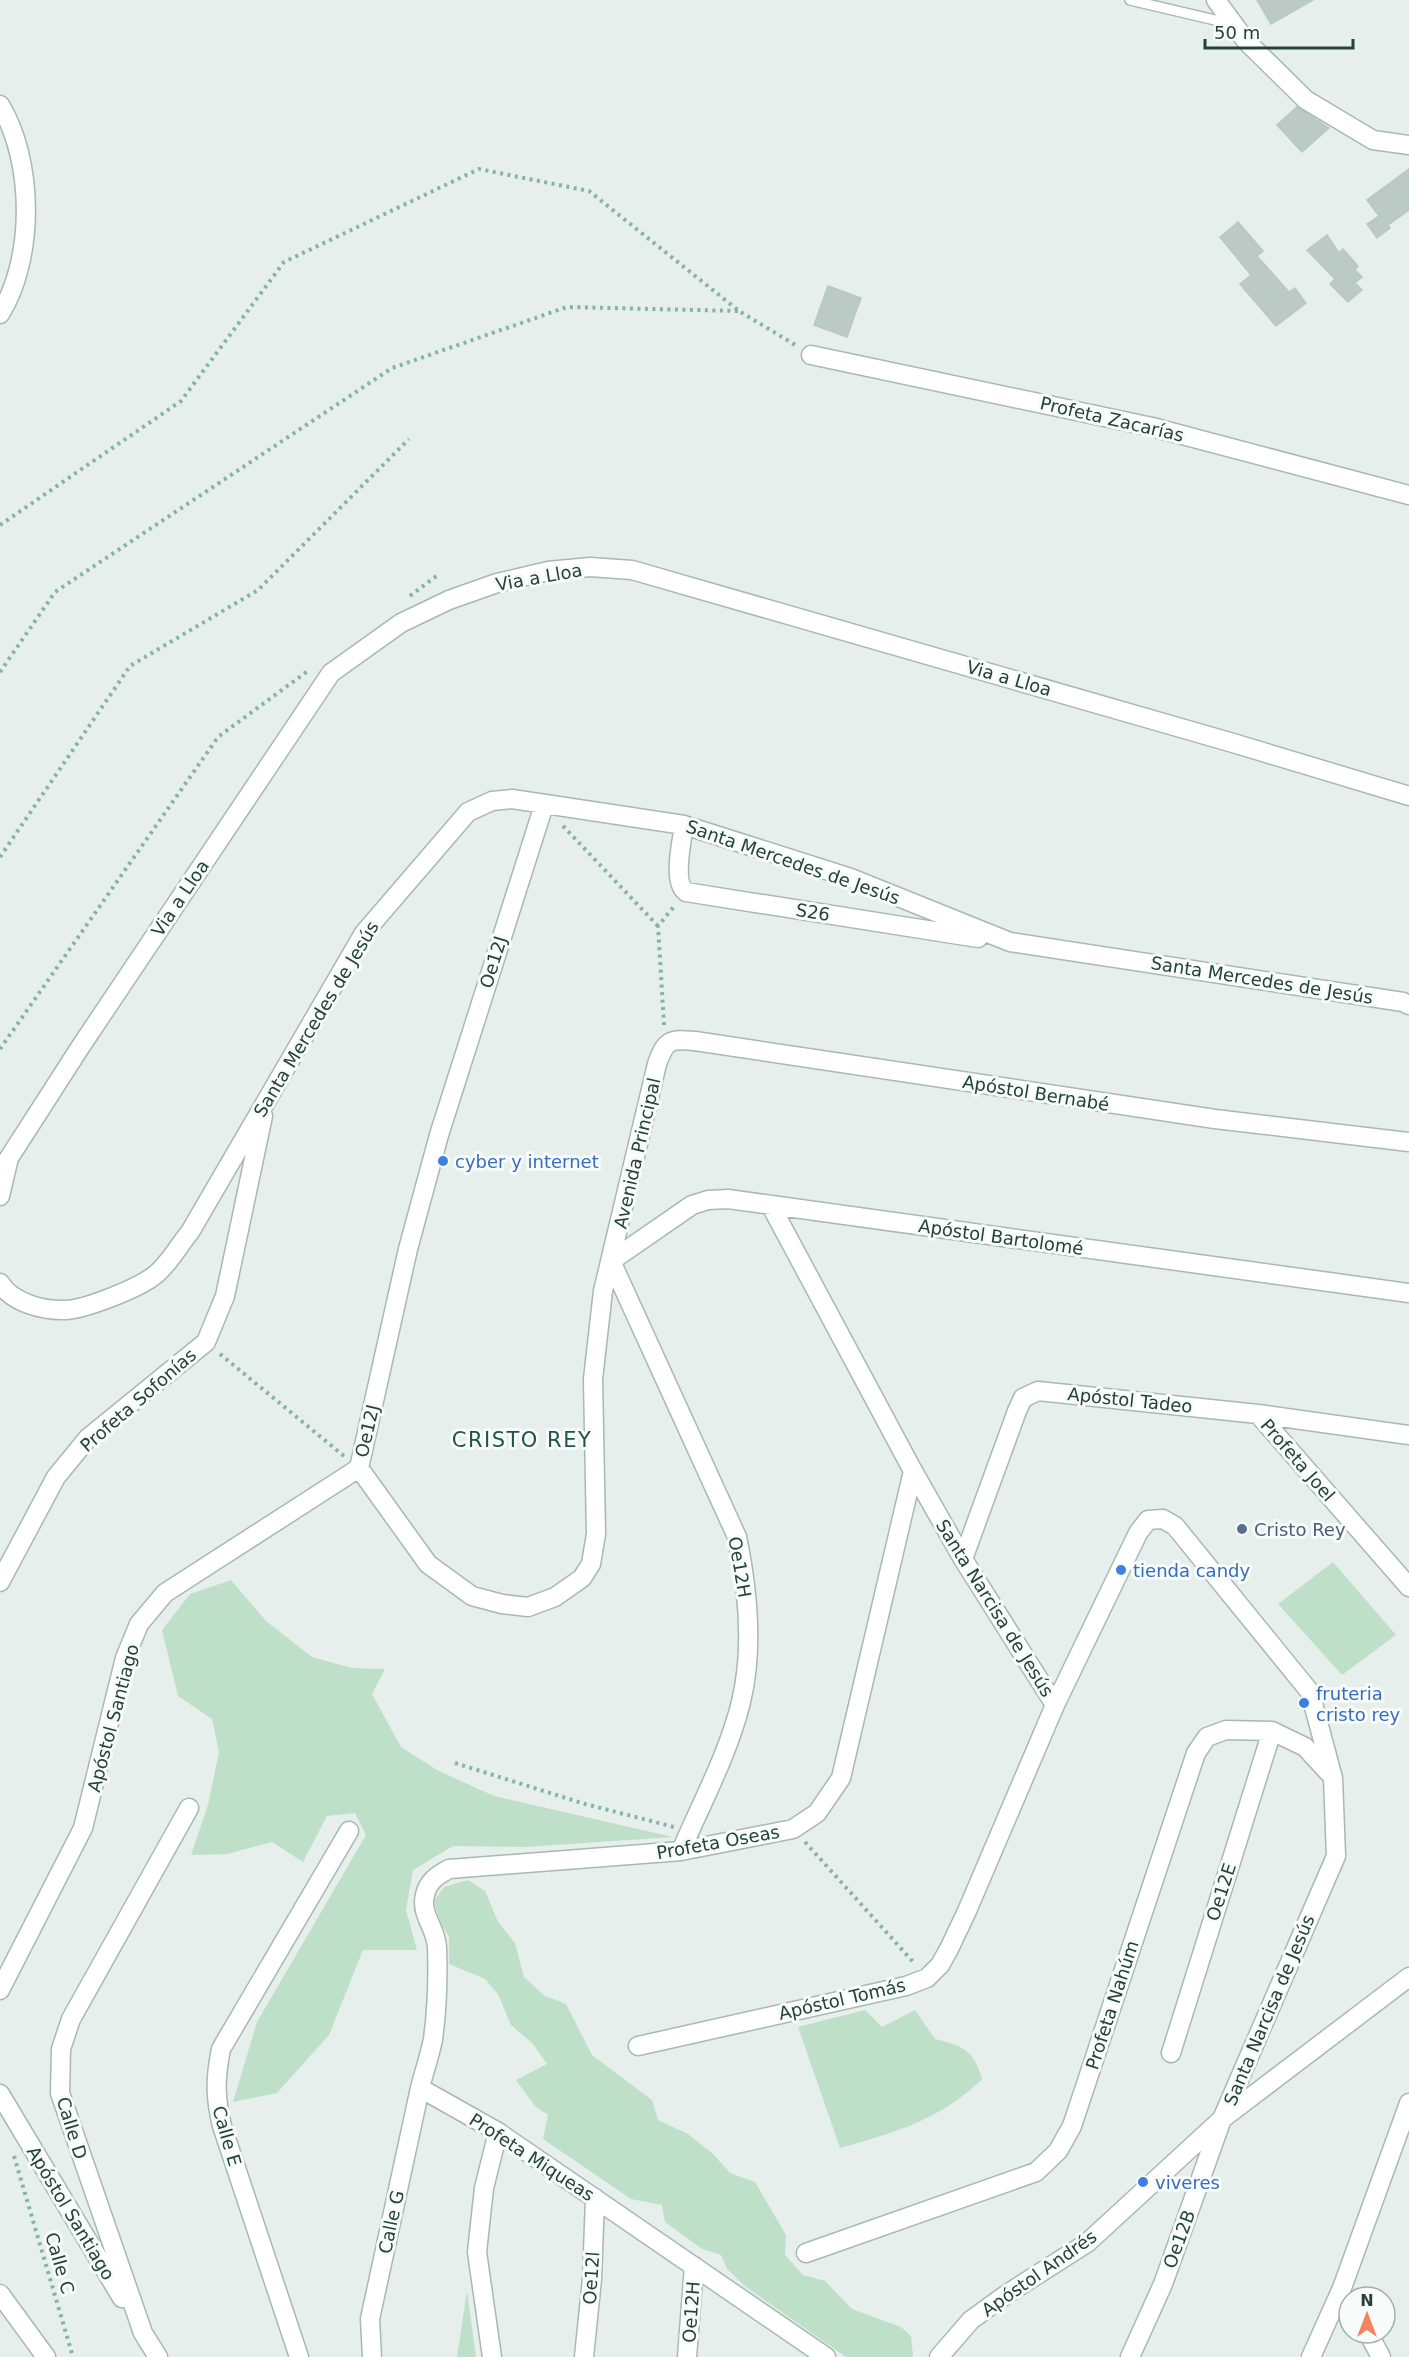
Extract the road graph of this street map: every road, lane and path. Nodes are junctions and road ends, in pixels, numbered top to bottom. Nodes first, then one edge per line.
1 (1130, 0) edge
2 (1216, 0) edge
3 (1234, 24) junction
4 (0, 105) edge
5 (1409, 145) edge
6 (740, 311) junction
7 (0, 314) edge
8 (811, 355) joint
9 (410, 439) dead end
10 (1409, 495) edge
11 (0, 525) edge
12 (439, 574) dead end
13 (401, 603) dead end
14 (314, 666) dead end
15 (0, 672) edge
16 (1409, 796) edge
17 (544, 805) junction
18 (684, 825) junction
19 (0, 857) edge
20 (686, 892) junction
21 (658, 926) junction
22 (1010, 942) junction
23 (1409, 1005) edge
24 (665, 1045) junction
25 (0, 1050) edge
26 (267, 1100) junction
27 (1409, 1142) edge
28 (4, 1167) edge
29 (0, 1196) edge
30 (771, 1206) junction
31 (611, 1261) junction
32 (1, 1288) edge
33 (1409, 1293) edge
34 (206, 1342) junction
35 (1258, 1414) junction
36 (1409, 1435) edge
37 (359, 1468) junction
38 (913, 1471) junction
39 (963, 1559) junction
40 (0, 1582) edge
41 (1409, 1586) edge
42 (1055, 1705) junction
43 (1272, 1731) junction
44 (456, 1763) dead end
45 (1333, 1778) junction
46 (189, 1808) dead end
47 (793, 1828) junction
48 (349, 1832) dead end
49 (689, 1832) junction
50 (681, 1851) junction
51 (1409, 1977) edge
52 (927, 1978) junction
53 (0, 1990) edge
54 (638, 2046) dead end
55 (1171, 2053) dead end
56 (420, 2088) junction
57 (0, 2094) edge
58 (1409, 2103) edge
59 (1222, 2119) junction
60 (498, 2132) junction
61 (11, 2148) dead end
62 (595, 2198) junction
63 (806, 2253) dead end
64 (694, 2266) junction
65 (1349, 2285) edge
66 (0, 2294) edge
67 (1337, 2310) edge
68 (143, 2333) junction
69 (808, 2352) edge
70 (46, 2357) edge
71 (73, 2357) edge
72 (158, 2357) edge
73 (299, 2357) edge
74 (372, 2357) edge
75 (492, 2357) edge
76 (584, 2357) edge
77 (687, 2357) edge
78 (826, 2357) edge
79 (939, 2357) edge
80 (1130, 2357) edge
81 (1311, 2357) edge

1 - 3 lane
2 - 3 street
3 - 5 street
4 - 7 street
6 - 8 path
6 - 11 path
6 - 15 path
8 - 10 street, Profeta Zacarías
9 - 19 path
12 - 13 path
14 - 25 path
16 - 28 street, Via a Lloa
17 - 18 street, Santa Mercedes de Jesús
17 - 21 path
17 - 26 street, Santa Mercedes de Jesús
17 - 37 street, Oe12J
18 - 20 street
18 - 22 street, Santa Mercedes de Jesús
20 - 21 path
20 - 22 street, S26
21 - 24 path
22 - 23 street, Santa Mercedes de Jesús
24 - 27 street, Apóstol Bernabé
24 - 31 street, Avenida Principal
26 - 32 street, Santa Mercedes de Jesús
26 - 34 street, Profeta Sofonías
28 - 29 street
30 - 31 street, Apóstol Bartolomé
30 - 33 street, Apóstol Bartolomé
30 - 38 street, Santa Narcisa de Jesús
31 - 37 street, Oe12J
31 - 49 street, Oe12H
34 - 37 path
34 - 40 street, Profeta Sofonías
35 - 36 street, Apóstol Tadeo
35 - 39 street, Apóstol Tadeo
35 - 41 street, Profeta Joel
37 - 53 street, Apóstol Santiago
38 - 39 street, Santa Narcisa de Jesús
38 - 47 street, Profeta Oseas
39 - 42 street, Santa Narcisa de Jesús
42 - 45 street, Santa Narcisa de Jesús
42 - 52 street, Apóstol Tomás
43 - 45 street, Profeta Nahúm
43 - 55 street, Oe12E
43 - 63 street, Profeta Nahúm
44 - 49 path
45 - 59 street, Santa Narcisa de Jesús
46 - 68 street, Calle D
47 - 50 street, Profeta Oseas
47 - 52 path
48 - 73 street, Calle E
49 - 50 street, Oe12H
50 - 56 street, Profeta Oseas
51 - 59 street, Santa Narcisa de Jesús
52 - 54 street, Apóstol Tomás
56 - 60 street, Profeta Miqueas
56 - 74 street, Calle G
57 - 68 street, Apóstol Santiago
58 - 65 street
59 - 79 street, Apóstol Andrés
59 - 80 street, Oe12B
60 - 62 street, Profeta Miqueas
60 - 75 street
61 - 71 path, Calle C
62 - 64 street, Profeta Miqueas
62 - 76 street, Oe12l
64 - 69 street, Profeta Miqueas
64 - 77 street, Oe12H
66 - 70 street
67 - 81 street
68 - 72 street, Calle D
69 - 78 street, Profeta Miqueas

